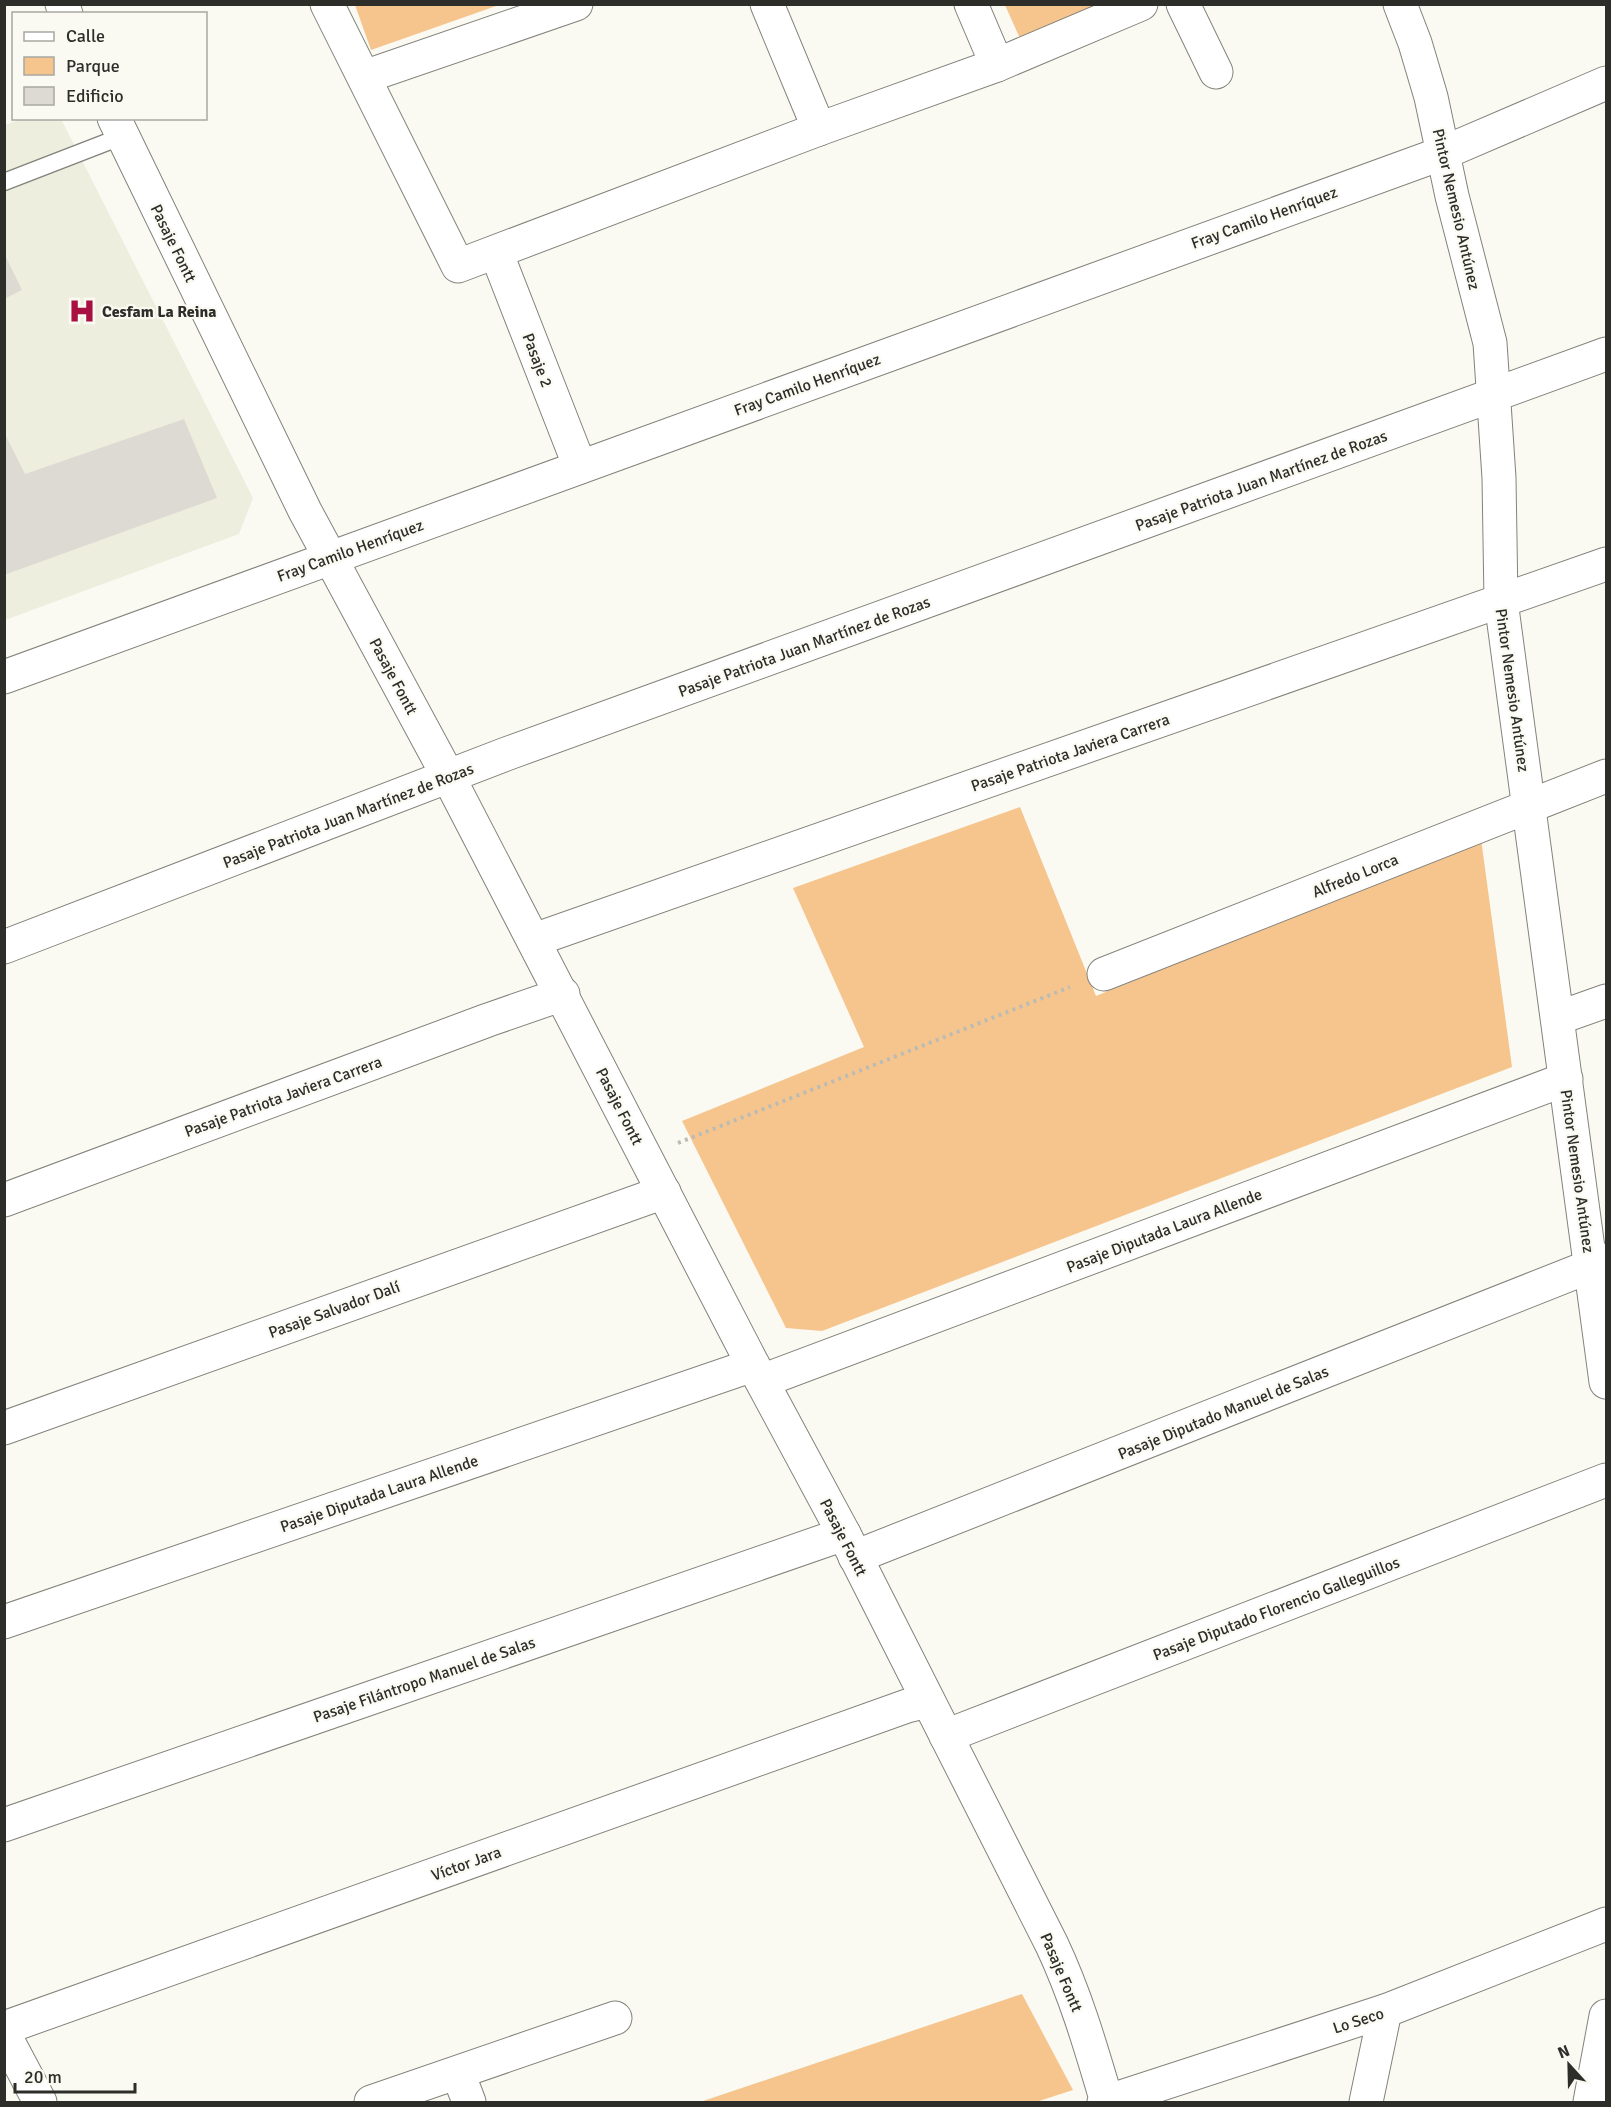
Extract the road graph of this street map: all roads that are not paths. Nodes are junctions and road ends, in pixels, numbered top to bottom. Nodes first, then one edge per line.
1 (327, 4) edge
2 (576, 4) edge
3 (766, 4) edge
4 (971, 4) edge
5 (1141, 4) edge
6 (1183, 4) edge
7 (1400, 4) edge
8 (998, 65) junction
9 (1216, 72) dead end
10 (364, 77) junction
11 (1606, 83) edge
12 (118, 127) edge
13 (819, 129) junction
14 (1443, 153) junction
15 (4, 182) edge
16 (496, 252) junction
17 (1606, 354) edge
18 (1493, 395) junction
19 (580, 466) junction
20 (329, 558) junction
21 (1606, 564) edge
22 (1501, 601) junction
23 (4, 677) edge
24 (448, 776) junction
25 (1606, 776) edge
26 (1528, 806) junction
27 (534, 940) junction
28 (4, 946) edge
29 (1104, 974) road end
30 (562, 994) junction
31 (1606, 1001) edge
32 (1558, 1018) junction
33 (1566, 1079) junction
34 (664, 1192) junction
35 (4, 1200) edge
36 (1599, 1263) edge
37 (757, 1373) junction
38 (1606, 1382) edge
39 (4, 1428) edge
40 (1606, 1480) edge
41 (849, 1545) junction
42 (4, 1622) edge
43 (928, 1701) junction
44 (946, 1736) junction
45 (4, 1825) edge
46 (1606, 1924) edge
47 (1385, 2011) junction
48 (1606, 2016) edge
49 (615, 2018) dead end
50 (4, 2028) edge
51 (4, 2034) edge
52 (464, 2088) edge
53 (1106, 2102) edge
54 (40, 2103) edge
55 (370, 2103) edge
56 (1366, 2103) edge
57 (1590, 2103) edge

1 - 10 street
2 - 10 street
3 - 13 street
4 - 8 street
5 - 8 street
6 - 9 street
7 - 14 street, Pintor Nemesio Antúnez
8 - 13 street
10 - 16 street
11 - 14 street, Fray Camilo Henríquez
12 - 15 lane
12 - 20 street, Pasaje Fontt
13 - 16 street
14 - 18 street, Pintor Nemesio Antúnez
14 - 19 street, Fray Camilo Henríquez
16 - 19 street, Pasaje 2
17 - 18 street, Pasaje Patriota Juan Martínez de Rozas
18 - 22 street, Pintor Nemesio Antúnez
18 - 24 street, Pasaje Patriota Juan Martínez de Rozas
19 - 20 street, Fray Camilo Henríquez
20 - 23 street, Fray Camilo Henríquez
20 - 24 street, Pasaje Fontt
21 - 22 street, Pasaje Patriota Javiera Carrera
22 - 26 street, Pintor Nemesio Antúnez
22 - 27 street, Pasaje Patriota Javiera Carrera
24 - 27 street, Pasaje Fontt
24 - 28 street, Pasaje Patriota Juan Martínez de Rozas
25 - 26 street, Alfredo Lorca
26 - 29 street, Alfredo Lorca
26 - 32 street, Pintor Nemesio Antúnez
27 - 30 street, Pasaje Fontt
30 - 34 street, Pasaje Fontt
30 - 35 street, Pasaje Patriota Javiera Carrera
31 - 32 street
32 - 33 street, Pintor Nemesio Antúnez
33 - 36 street, Pintor Nemesio Antúnez
33 - 37 street, Pasaje Diputada Laura Allende
34 - 37 street, Pasaje Fontt
34 - 39 street, Pasaje Salvador Dalí
36 - 38 street, Pintor Nemesio Antúnez
36 - 41 street, Pasaje Diputado Manuel de Salas
37 - 41 street, Pasaje Fontt
37 - 42 street, Pasaje Diputada Laura Allende
40 - 44 street, Pasaje Diputado Florencio Galleguillos
41 - 43 street, Pasaje Fontt
41 - 45 street, Pasaje Filántropo Manuel de Salas
43 - 44 street, Pasaje Fontt
43 - 50 street, Víctor Jara
44 - 53 street, Pasaje Fontt
46 - 47 street, Lo Seco
47 - 53 street, Lo Seco
47 - 56 street
48 - 57 street
49 - 52 street
51 - 54 street
52 - 55 street

